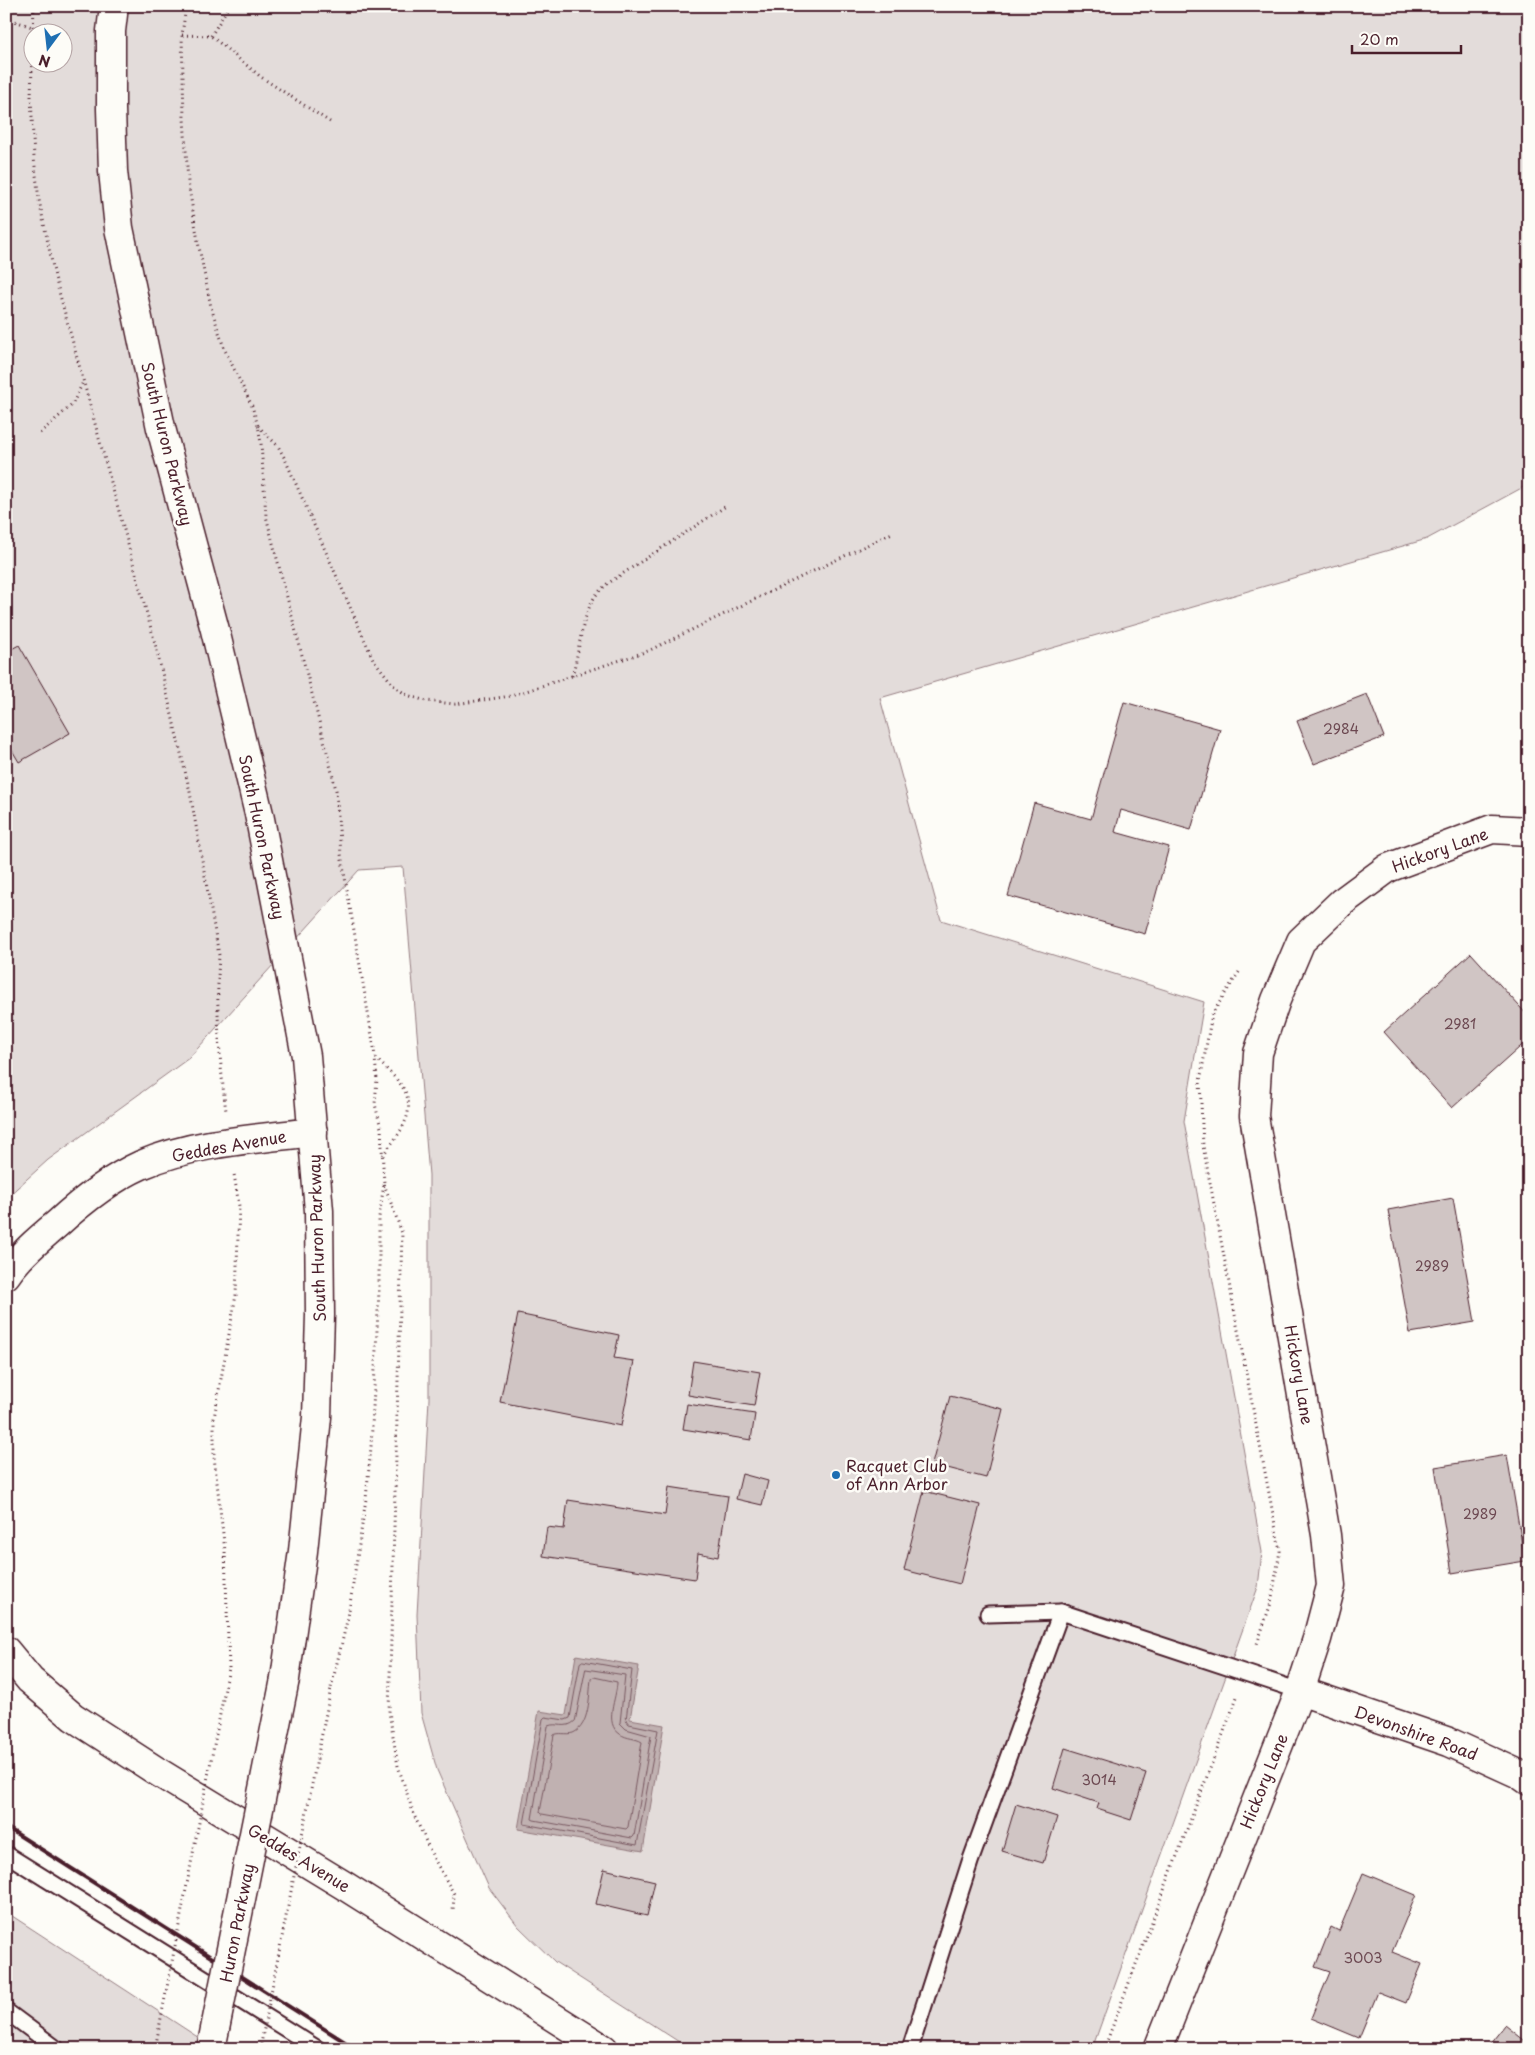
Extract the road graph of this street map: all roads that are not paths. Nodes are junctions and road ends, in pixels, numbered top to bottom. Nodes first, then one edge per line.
1 (114, 6) edge
2 (1529, 831) edge
3 (313, 1132) junction
4 (6, 1275) edge
5 (1061, 1612) junction
6 (988, 1614) dead end
7 (6, 1652) edge
8 (285, 1679) joint
9 (1300, 1691) junction
10 (1529, 1781) edge
11 (6, 1854) edge
12 (6, 2011) edge
13 (57, 2049) edge
14 (212, 2049) edge
15 (318, 2049) edge
16 (604, 2049) edge
17 (910, 2049) edge
18 (1158, 2049) edge

1 - 3 main road, South Huron Parkway
2 - 9 main road, Hickory Lane
3 - 4 main road, Geddes Avenue
3 - 8 main road, South Huron Parkway
5 - 6 lane
5 - 9 lane
5 - 17 lane
7 - 16 main road, Geddes Avenue
8 - 14 main road, Huron Parkway, bridge
9 - 10 main road, Devonshire Road
9 - 18 main road, Hickory Lane
11 - 15 lane
12 - 13 lane

